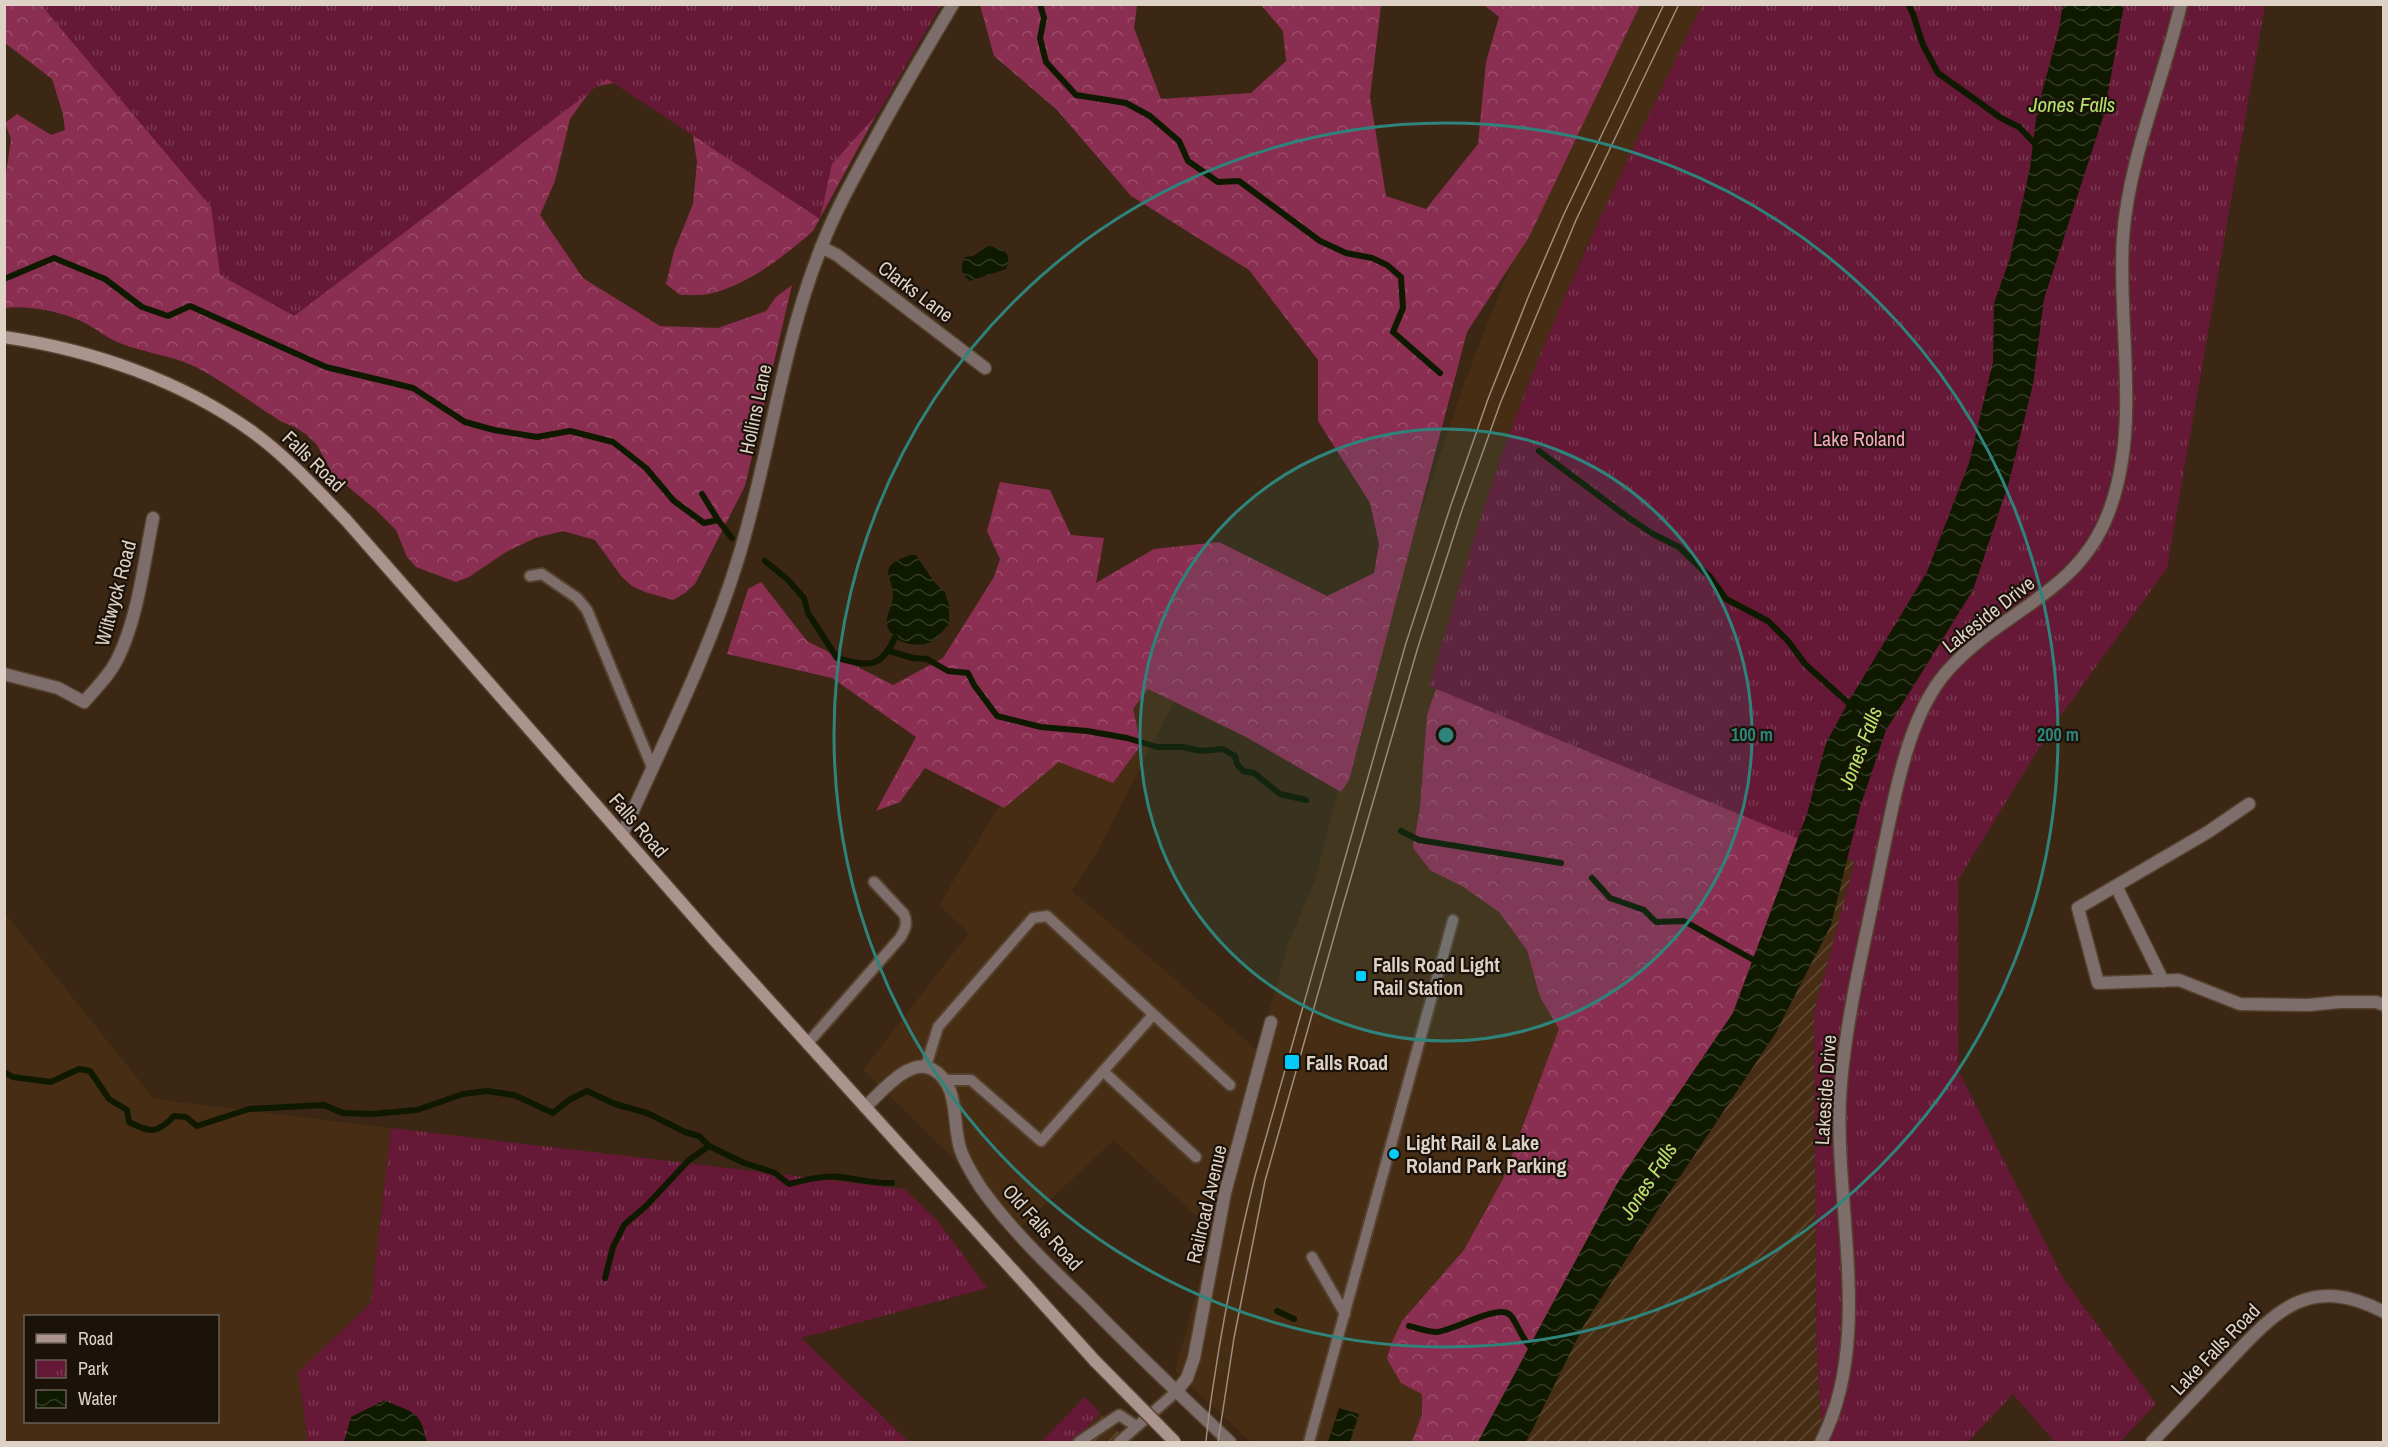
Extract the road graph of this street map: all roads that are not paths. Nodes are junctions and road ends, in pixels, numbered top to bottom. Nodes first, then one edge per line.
1 (953, 4) edge
2 (2181, 4) edge
3 (821, 247) junction
4 (4, 337) edge
5 (985, 368) dead end
6 (153, 518) dead end
7 (530, 576) dead end
8 (4, 674) edge
9 (652, 767) junction
10 (2249, 804) dead end
11 (622, 835) junction
12 (874, 882) dead end
13 (2116, 886) junction
14 (1453, 920) dead end
15 (2163, 981) junction
16 (2384, 1005) edge
17 (1154, 1015) junction
18 (1271, 1022) dead end
19 (808, 1043) junction
20 (926, 1066) junction
21 (1103, 1071) junction
22 (944, 1080) junction
23 (1230, 1085) dead end
24 (866, 1107) junction
25 (1196, 1157) dead end
26 (1312, 1257) dead end
27 (2384, 1312) edge
28 (1345, 1314) junction
29 (1176, 1392) junction
30 (1136, 1426) junction
31 (1079, 1443) edge
32 (1119, 1443) edge
33 (1176, 1443) edge
34 (1230, 1443) edge
35 (1310, 1443) edge
36 (1821, 1443) edge
37 (2152, 1443) edge

1 - 3 street, Hollins Lane
2 - 36 street, Lakeside Drive
3 - 5 street, Clarks Lane
3 - 9 street, Hollins Lane
4 - 11 main road, Falls Road
6 - 8 street, Wiltwyck Road
7 - 9 lane
9 - 11 street, Hollins Lane
10 - 13 street
11 - 19 main road, Falls Road
12 - 19 lane
13 - 15 street
13 - 15 street
14 - 28 lane
15 - 16 street
17 - 20 lane
17 - 21 lane
17 - 23 lane
18 - 29 street, Railroad Avenue
19 - 24 main road, Falls Road
20 - 22 street
20 - 24 street
21 - 22 lane
21 - 25 lane
22 - 29 street, Old Falls Road
24 - 33 main road, Falls Road, bridge
26 - 28 lane
27 - 37 street, Lake Falls Road
28 - 35 lane
29 - 30 lane
29 - 34 street, Old Falls Road
30 - 31 lane
30 - 32 lane

